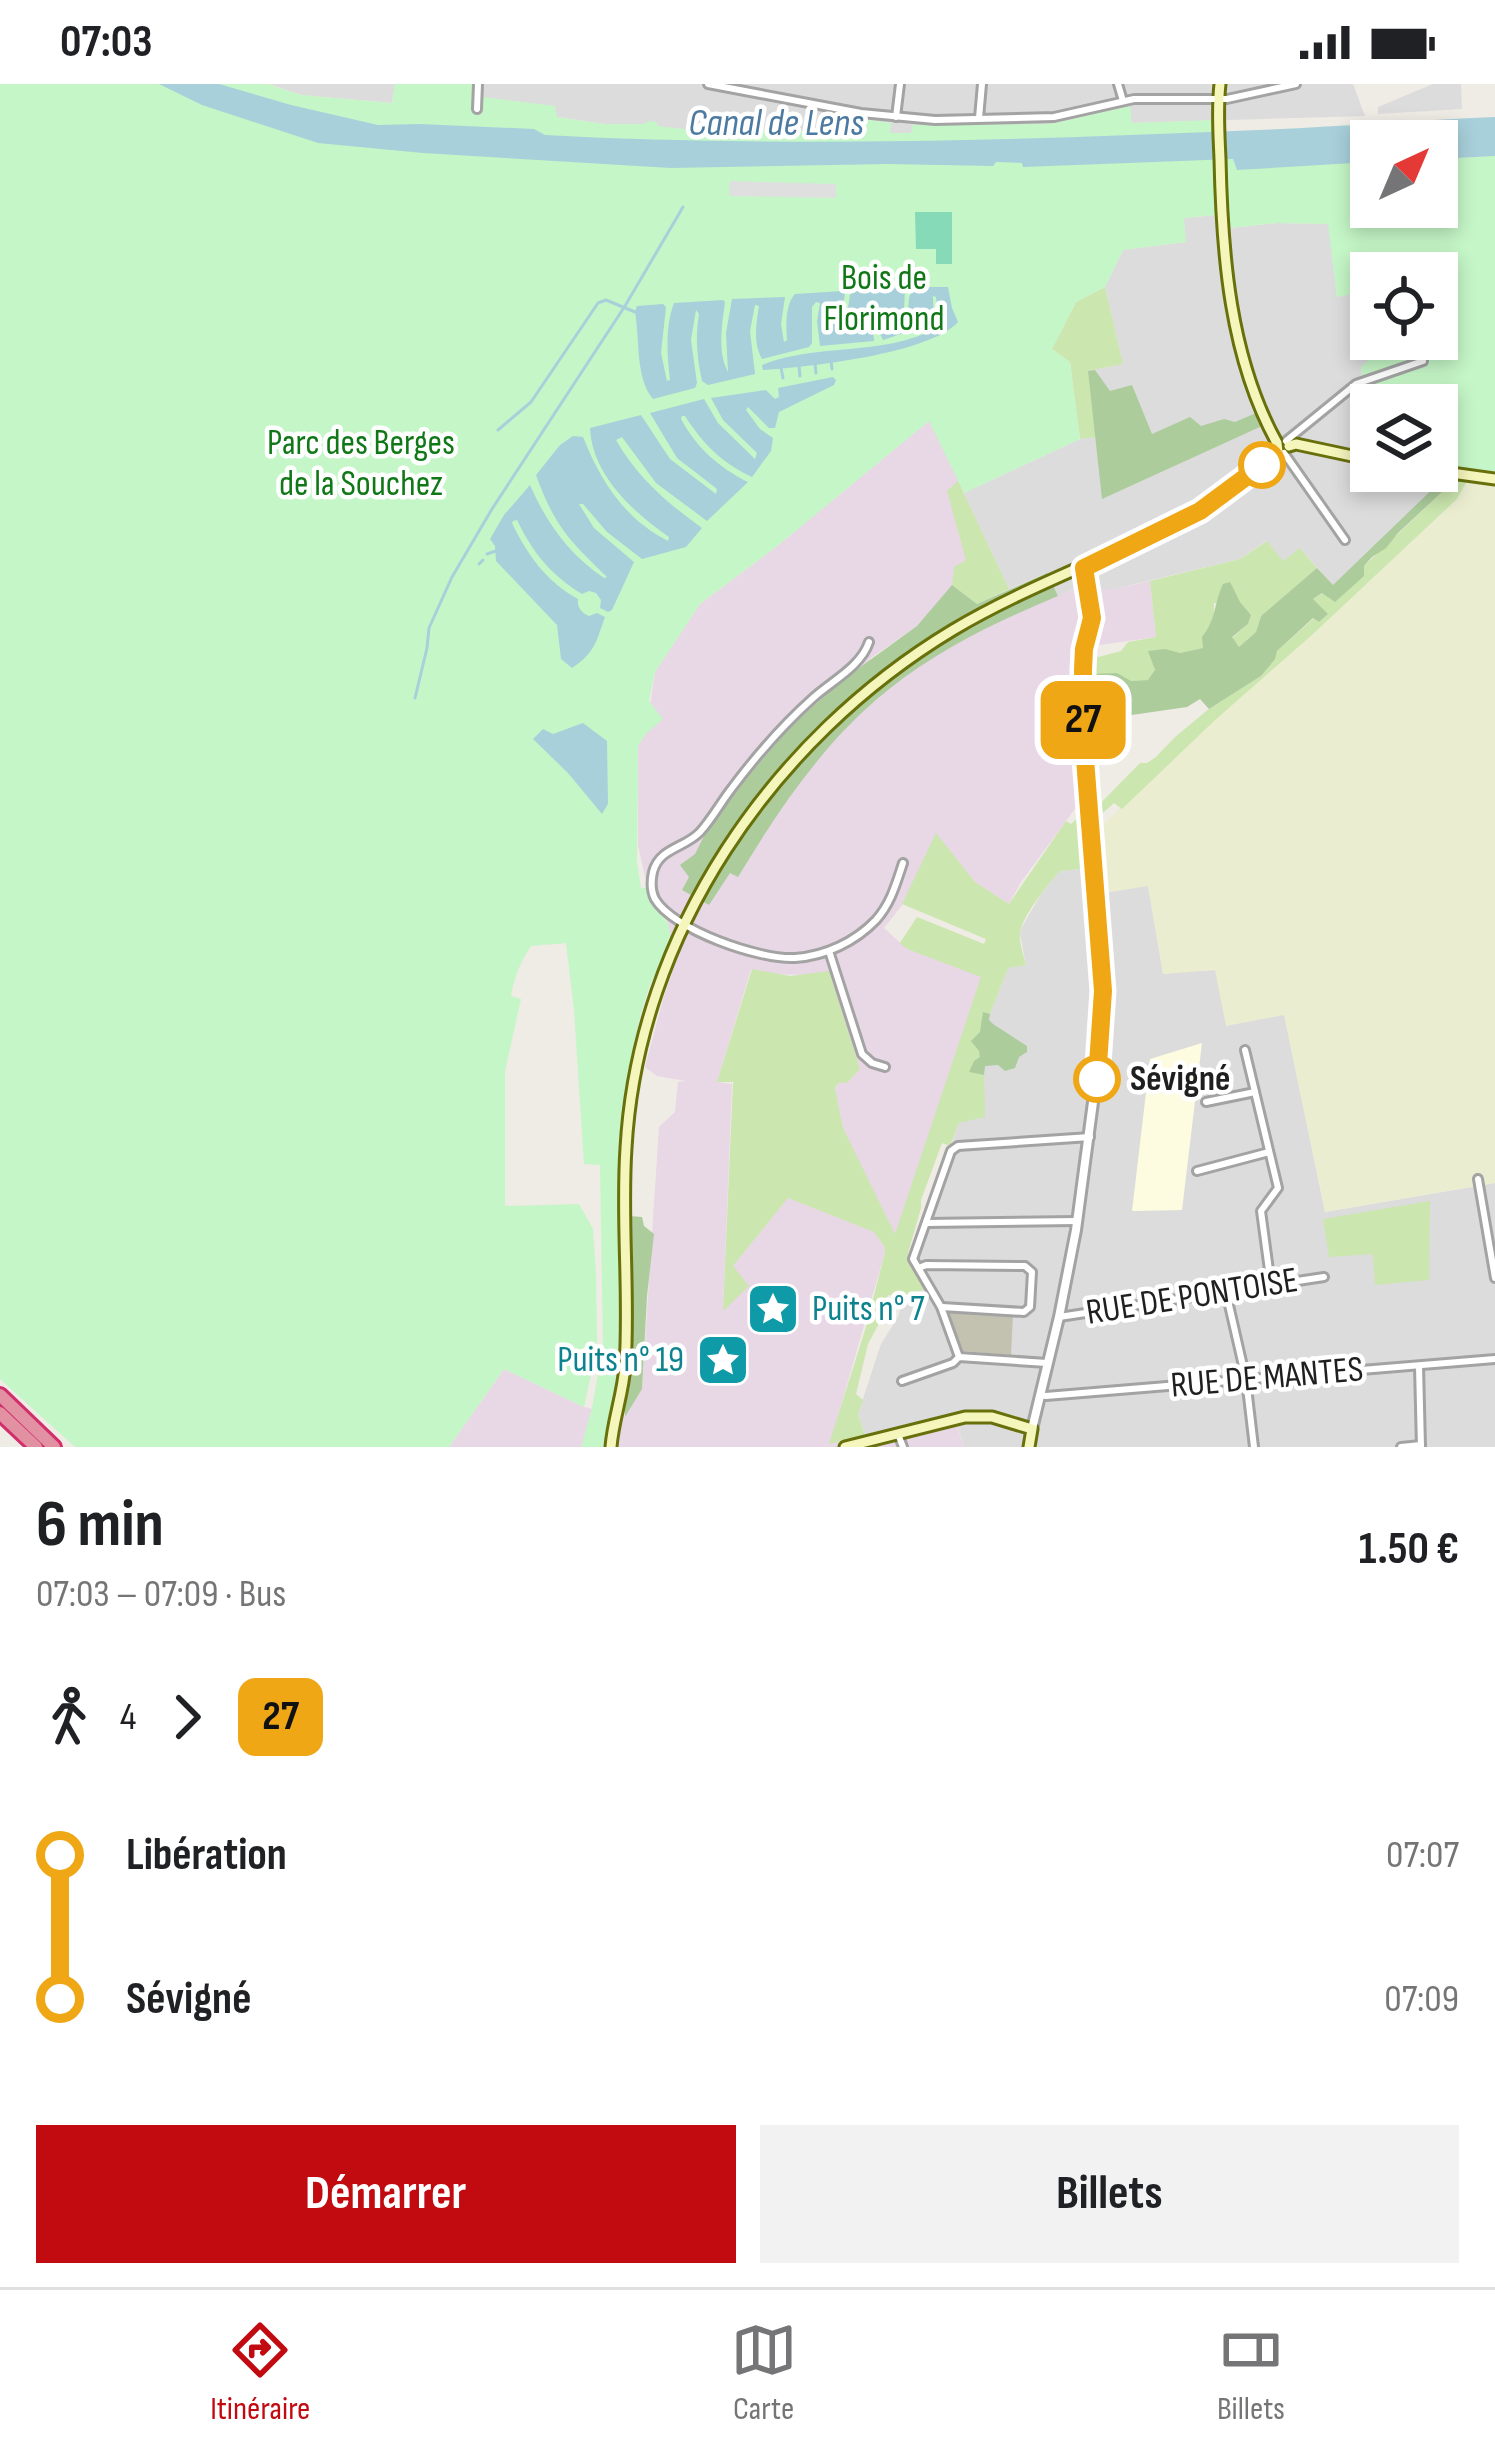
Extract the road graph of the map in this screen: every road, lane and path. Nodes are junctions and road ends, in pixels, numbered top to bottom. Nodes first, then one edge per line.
1 (478, 84) edge
2 (708, 84) edge
3 (900, 84) edge
4 (982, 84) edge
5 (1118, 84) edge
6 (1220, 84) edge
7 (1297, 84) edge
8 (1218, 99) junction
9 (1123, 101) junction
10 (477, 109) dead end
11 (896, 117) junction
12 (979, 118) junction
13 (1424, 361) dead end
14 (1283, 447) junction
15 (1350, 455) edge
16 (1458, 474) edge
17 (1495, 479) edge
18 (1345, 540) dead end
19 (1084, 568) junction
20 (869, 642) dead end
21 (903, 863) dead end
22 (686, 923) junction
23 (829, 951) junction
24 (1245, 1050) dead end
25 (885, 1067) dead end
26 (1255, 1091) junction
27 (1206, 1102) dead end
28 (1090, 1137) junction
29 (1269, 1152) junction
30 (1197, 1171) dead end
31 (1478, 1179) dead end
32 (1078, 1221) junction
33 (926, 1223) junction
34 (919, 1268) junction
35 (1324, 1277) dead end
36 (1495, 1278) edge
37 (1270, 1285) junction
38 (1226, 1292) junction
39 (941, 1307) junction
40 (1060, 1317) junction
41 (959, 1357) junction
42 (1495, 1359) edge
43 (1047, 1363) junction
44 (1419, 1366) junction
45 (1246, 1378) junction
46 (902, 1382) dead end
47 (1040, 1394) junction
48 (0, 1395) edge
49 (12, 1418) edge
50 (1031, 1429) junction
51 (898, 1434) junction
52 (610, 1443) edge
53 (1421, 1446) edge
54 (26, 1447) edge
55 (36, 1447) edge
56 (54, 1447) edge
57 (64, 1447) edge
58 (845, 1447) edge
59 (903, 1447) edge
60 (1029, 1447) edge
61 (1254, 1447) edge
62 (1401, 1447) edge

1 - 10 street
2 - 11 street
3 - 11 street
4 - 12 street
5 - 9 street
6 - 8 main road
7 - 8 street
8 - 9 street
8 - 14 main road
9 - 12 street
11 - 12 street
13 - 14 street
14 - 15 main road
14 - 18 street
14 - 19 main road
16 - 17 main road
19 - 22 main road
19 - 28 street
20 - 22 street
21 - 23 street
22 - 23 street
22 - 52 main road
23 - 25 street
24 - 26 street
26 - 27 street
26 - 29 street
28 - 32 street
28 - 33 street
29 - 30 street
29 - 37 street
31 - 36 street
32 - 33 street
32 - 40 street
33 - 34 street
34 - 39 street
34 - 39 street
35 - 37 street, RUE DE PONTOISE
37 - 38 street, RUE DE PONTOISE
38 - 40 street, RUE DE PONTOISE
38 - 45 street
39 - 41 street
40 - 43 street
41 - 43 street
41 - 46 street
42 - 44 street, RUE DE MANTES
43 - 47 street
44 - 45 street, RUE DE MANTES
44 - 53 street
45 - 47 street, RUE DE MANTES
45 - 61 street
47 - 50 street
48 - 49 highway
49 - 54 highway
49 - 55 highway
49 - 56 highway
49 - 57 highway
50 - 51 main road
50 - 60 main road
51 - 58 main road
51 - 59 street
53 - 62 street

